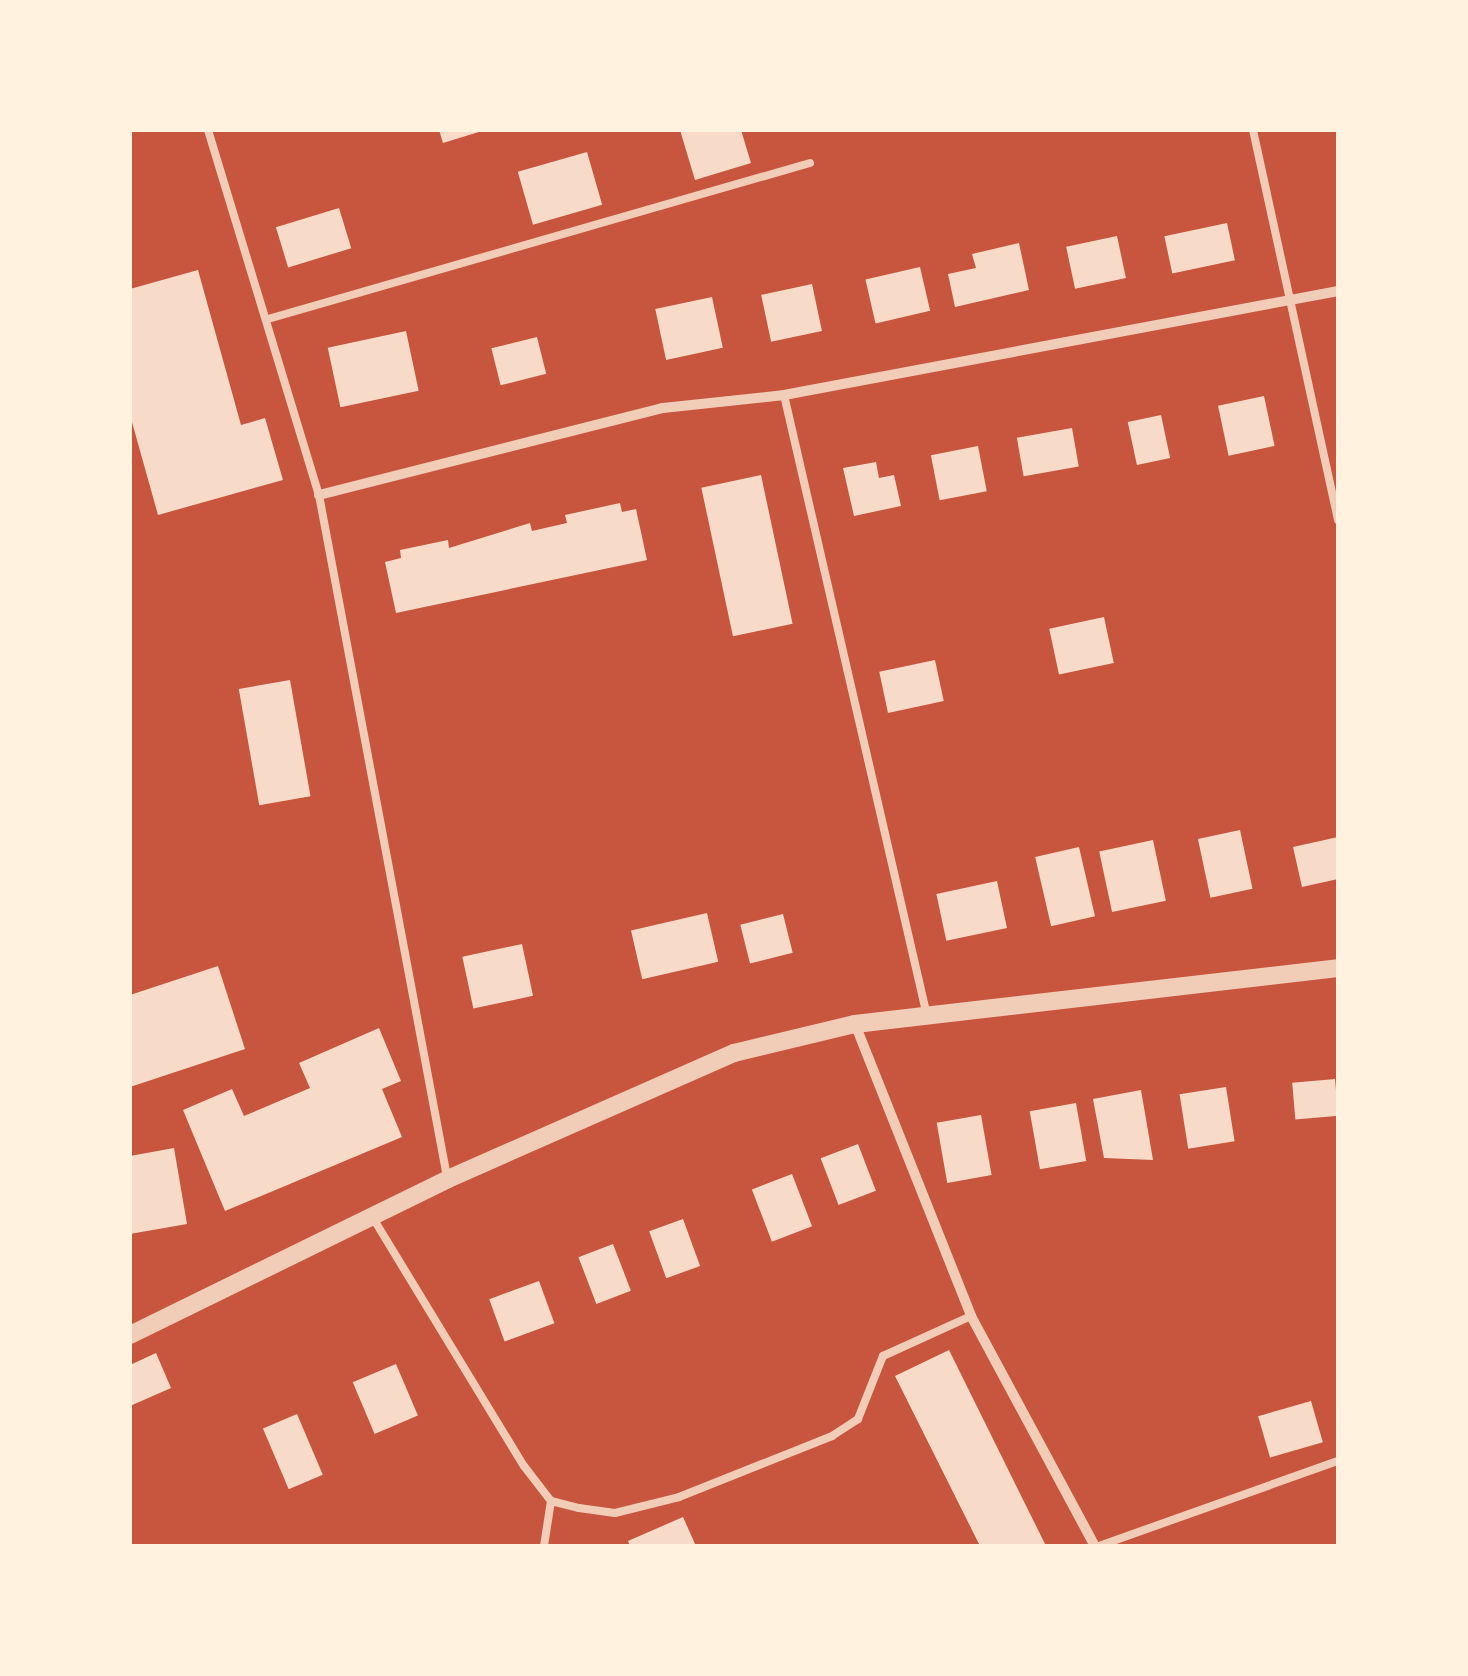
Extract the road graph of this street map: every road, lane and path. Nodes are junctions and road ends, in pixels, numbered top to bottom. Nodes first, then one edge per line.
1 (208, 130) edge
2 (1254, 130) edge
3 (810, 162) dead end
4 (1338, 291) edge
5 (1294, 298) junction
6 (268, 319) junction
7 (784, 395) junction
8 (319, 495) junction
9 (1338, 520) edge
10 (1338, 968) edge
11 (927, 1016) junction
12 (855, 1024) junction
13 (448, 1179) junction
14 (373, 1218) junction
15 (971, 1316) junction
16 (130, 1335) edge
17 (1338, 1460) edge
18 (552, 1501) junction
19 (544, 1546) edge
20 (1097, 1546) edge

1 - 6 lane
2 - 5 lane
3 - 6 lane
4 - 5 street
5 - 7 street
5 - 9 lane
6 - 8 lane
7 - 8 street
7 - 11 lane
8 - 13 lane
10 - 11 street
11 - 12 street
12 - 13 street
12 - 15 street
13 - 14 street
14 - 16 street
14 - 18 lane
15 - 18 lane
15 - 20 street
17 - 20 lane
18 - 19 lane

